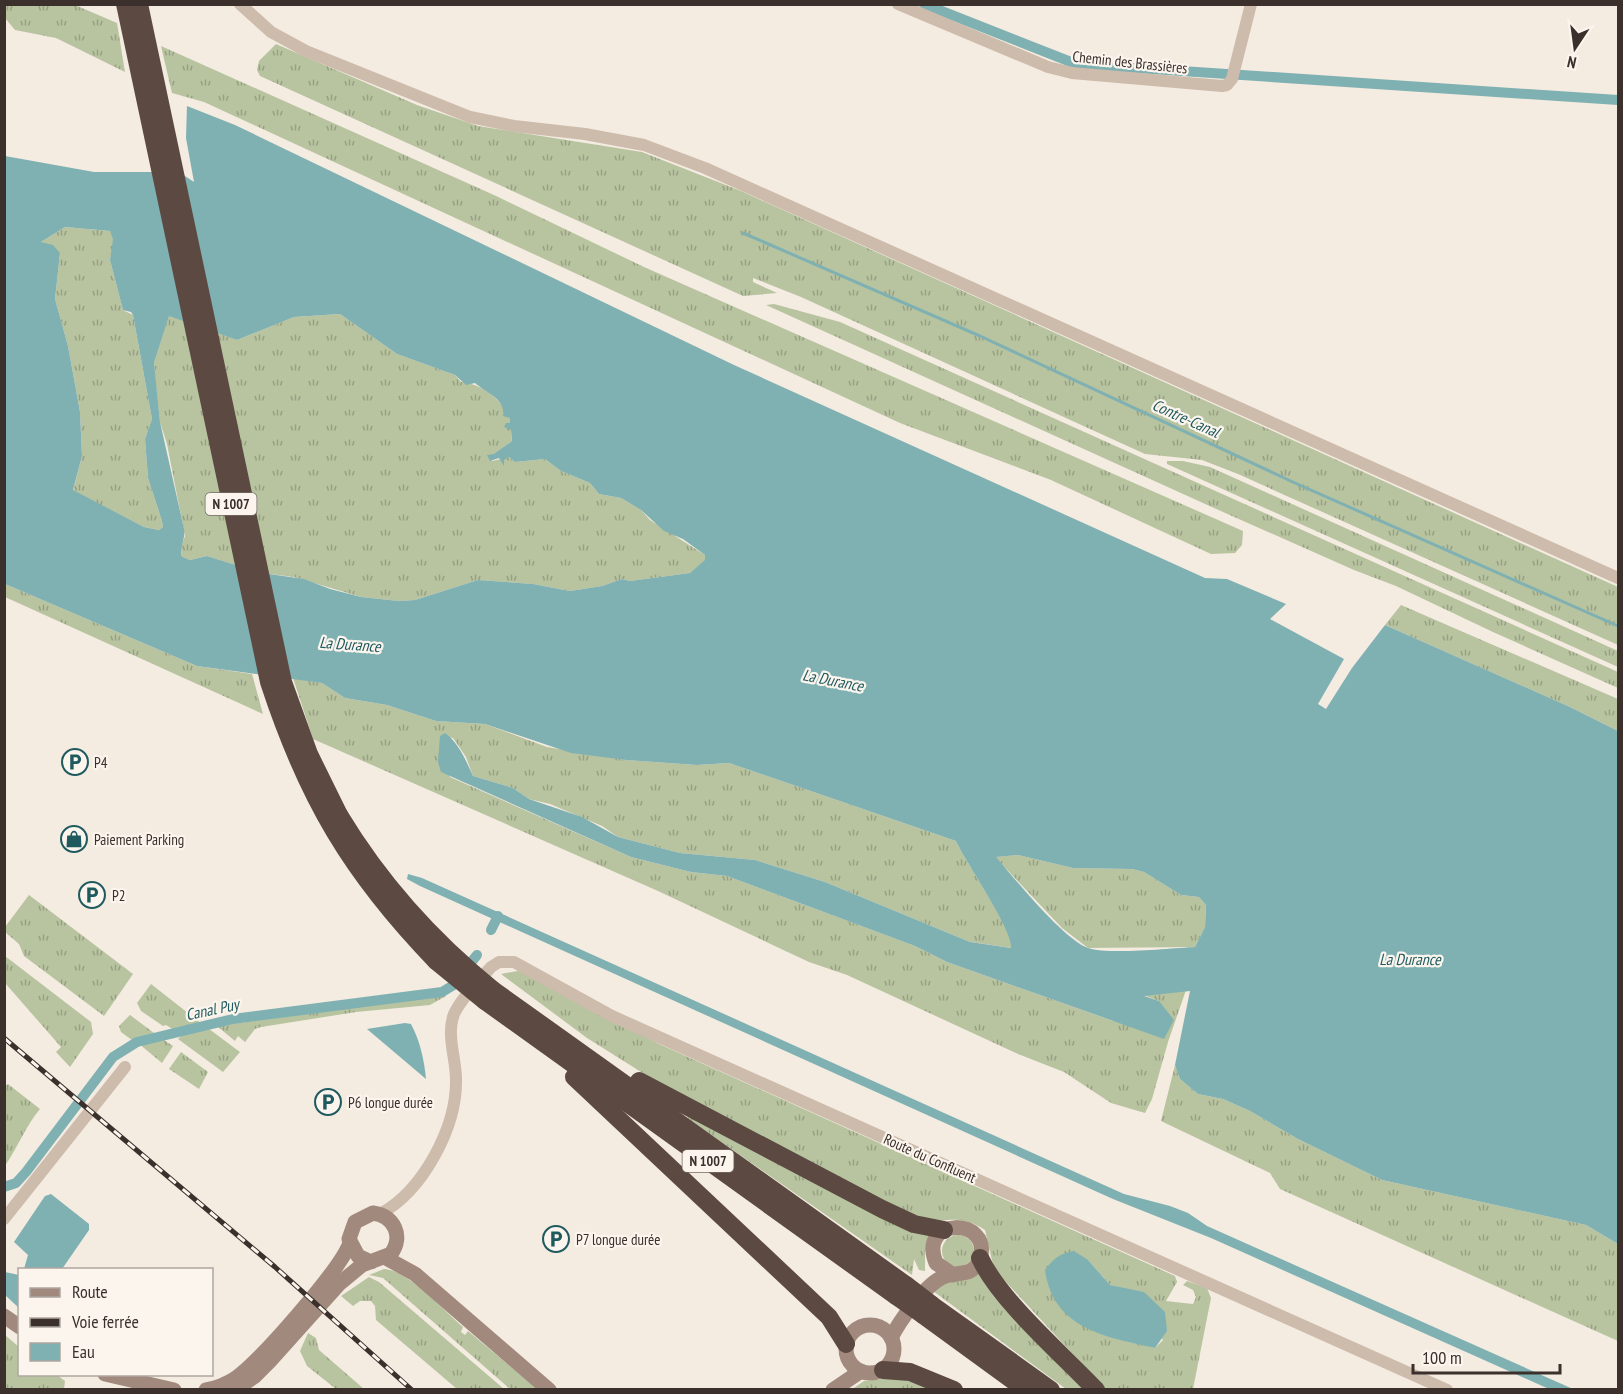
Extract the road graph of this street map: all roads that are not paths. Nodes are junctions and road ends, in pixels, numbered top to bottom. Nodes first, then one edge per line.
1 (125, 4) edge
2 (139, 4) edge
3 (240, 4) edge
4 (898, 4) edge
5 (1251, 4) edge
6 (1618, 578) edge
7 (489, 996) junction
8 (521, 1026) junction
9 (584, 1054) junction
10 (124, 1067) dead end
11 (401, 1200) junction
12 (380, 1214) junction
13 (4, 1220) edge
14 (944, 1230) junction
15 (397, 1237) junction
16 (350, 1244) junction
17 (980, 1258) junction
18 (379, 1260) junction
19 (936, 1263) junction
20 (415, 1274) junction
21 (953, 1275) junction
22 (901, 1291) junction
23 (928, 1310) junction
24 (4, 1316) edge
25 (18, 1326) edge
26 (877, 1326) junction
27 (891, 1338) junction
28 (847, 1350) junction
29 (883, 1370) junction
30 (861, 1371) junction
31 (114, 1376) edge
32 (835, 1388) edge
33 (174, 1389) edge
34 (206, 1389) edge
35 (235, 1389) edge
36 (549, 1389) edge
37 (954, 1389) edge
38 (1026, 1389) edge
39 (1051, 1389) edge
40 (1096, 1389) edge
41 (1447, 1389) edge

1 - 7 highway, N 1007, bridge
2 - 7 highway, N 1007, bridge
3 - 6 street
4 - 5 street, Chemin des Brassières
7 - 8 highway, N 1007
7 - 9 highway, N 1007
8 - 22 highway, N 1007
8 - 28 highway
9 - 14 highway
9 - 22 highway, N 1007
10 - 13 street
11 - 12 street
11 - 15 street
11 - 41 street, Route du Confluent
12 - 15 street
12 - 16 street
14 - 17 street
14 - 19 street
15 - 18 street
15 - 20 street
16 - 18 street
16 - 34 street
17 - 21 street
17 - 40 highway
18 - 20 street
18 - 35 street
19 - 21 street
19 - 26 street
20 - 36 street
21 - 27 street
22 - 23 highway, N 1007, bridge
23 - 38 highway, N 1007
23 - 39 highway, N 1007
24 - 25 street
26 - 27 street
26 - 28 street
27 - 29 street
28 - 30 street
28 - 32 street
29 - 30 street
29 - 37 highway
30 - 32 street
31 - 33 street

